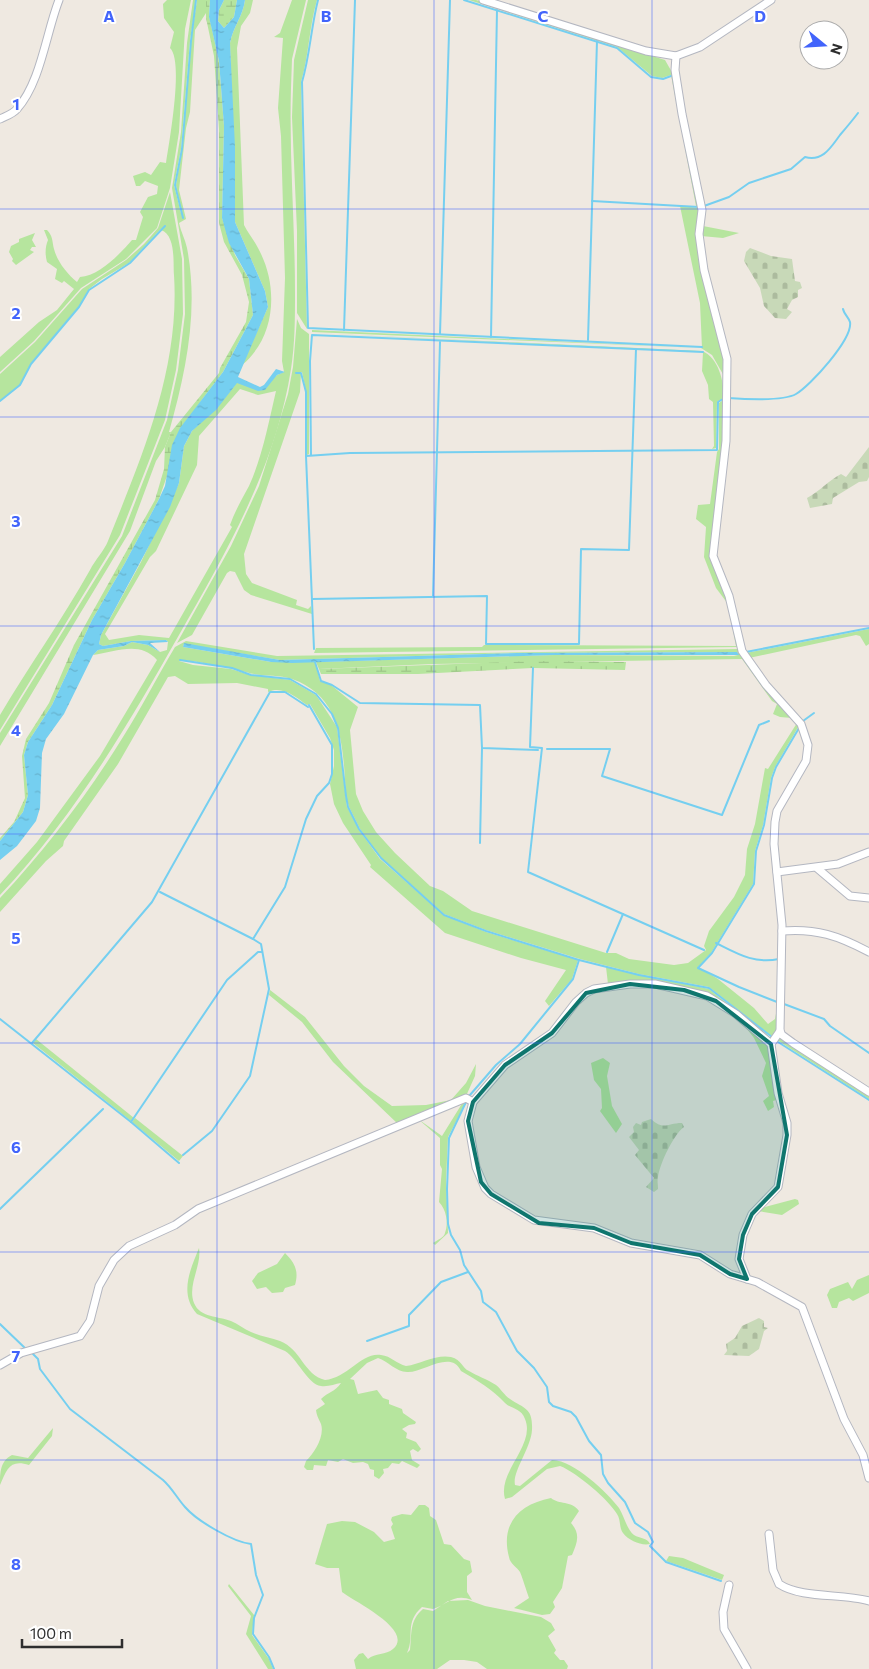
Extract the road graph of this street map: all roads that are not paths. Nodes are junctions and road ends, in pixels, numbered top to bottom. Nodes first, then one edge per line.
1 (58, 0) edge
2 (483, 0) edge
3 (771, 0) edge
4 (676, 56) junction
5 (0, 119) edge
6 (869, 852) edge
7 (817, 868) junction
8 (777, 872) junction
9 (869, 898) edge
10 (782, 931) junction
11 (869, 952) edge
12 (780, 1031) junction
13 (771, 1044) junction
14 (869, 1092) edge
15 (473, 1102) junction
16 (747, 1279) junction
17 (0, 1365) edge
18 (869, 1478) edge
19 (769, 1534) dead end
20 (729, 1585) dead end
21 (869, 1601) edge
22 (747, 1669) edge

1 - 5 street
2 - 4 street
3 - 4 street
4 - 8 street
6 - 7 street
7 - 8 street
7 - 9 street
8 - 10 street
10 - 11 street
10 - 12 street
12 - 13 street
12 - 14 street
13 - 15 street
13 - 16 street
15 - 16 street
15 - 17 street
16 - 18 street
19 - 21 street
20 - 22 street

